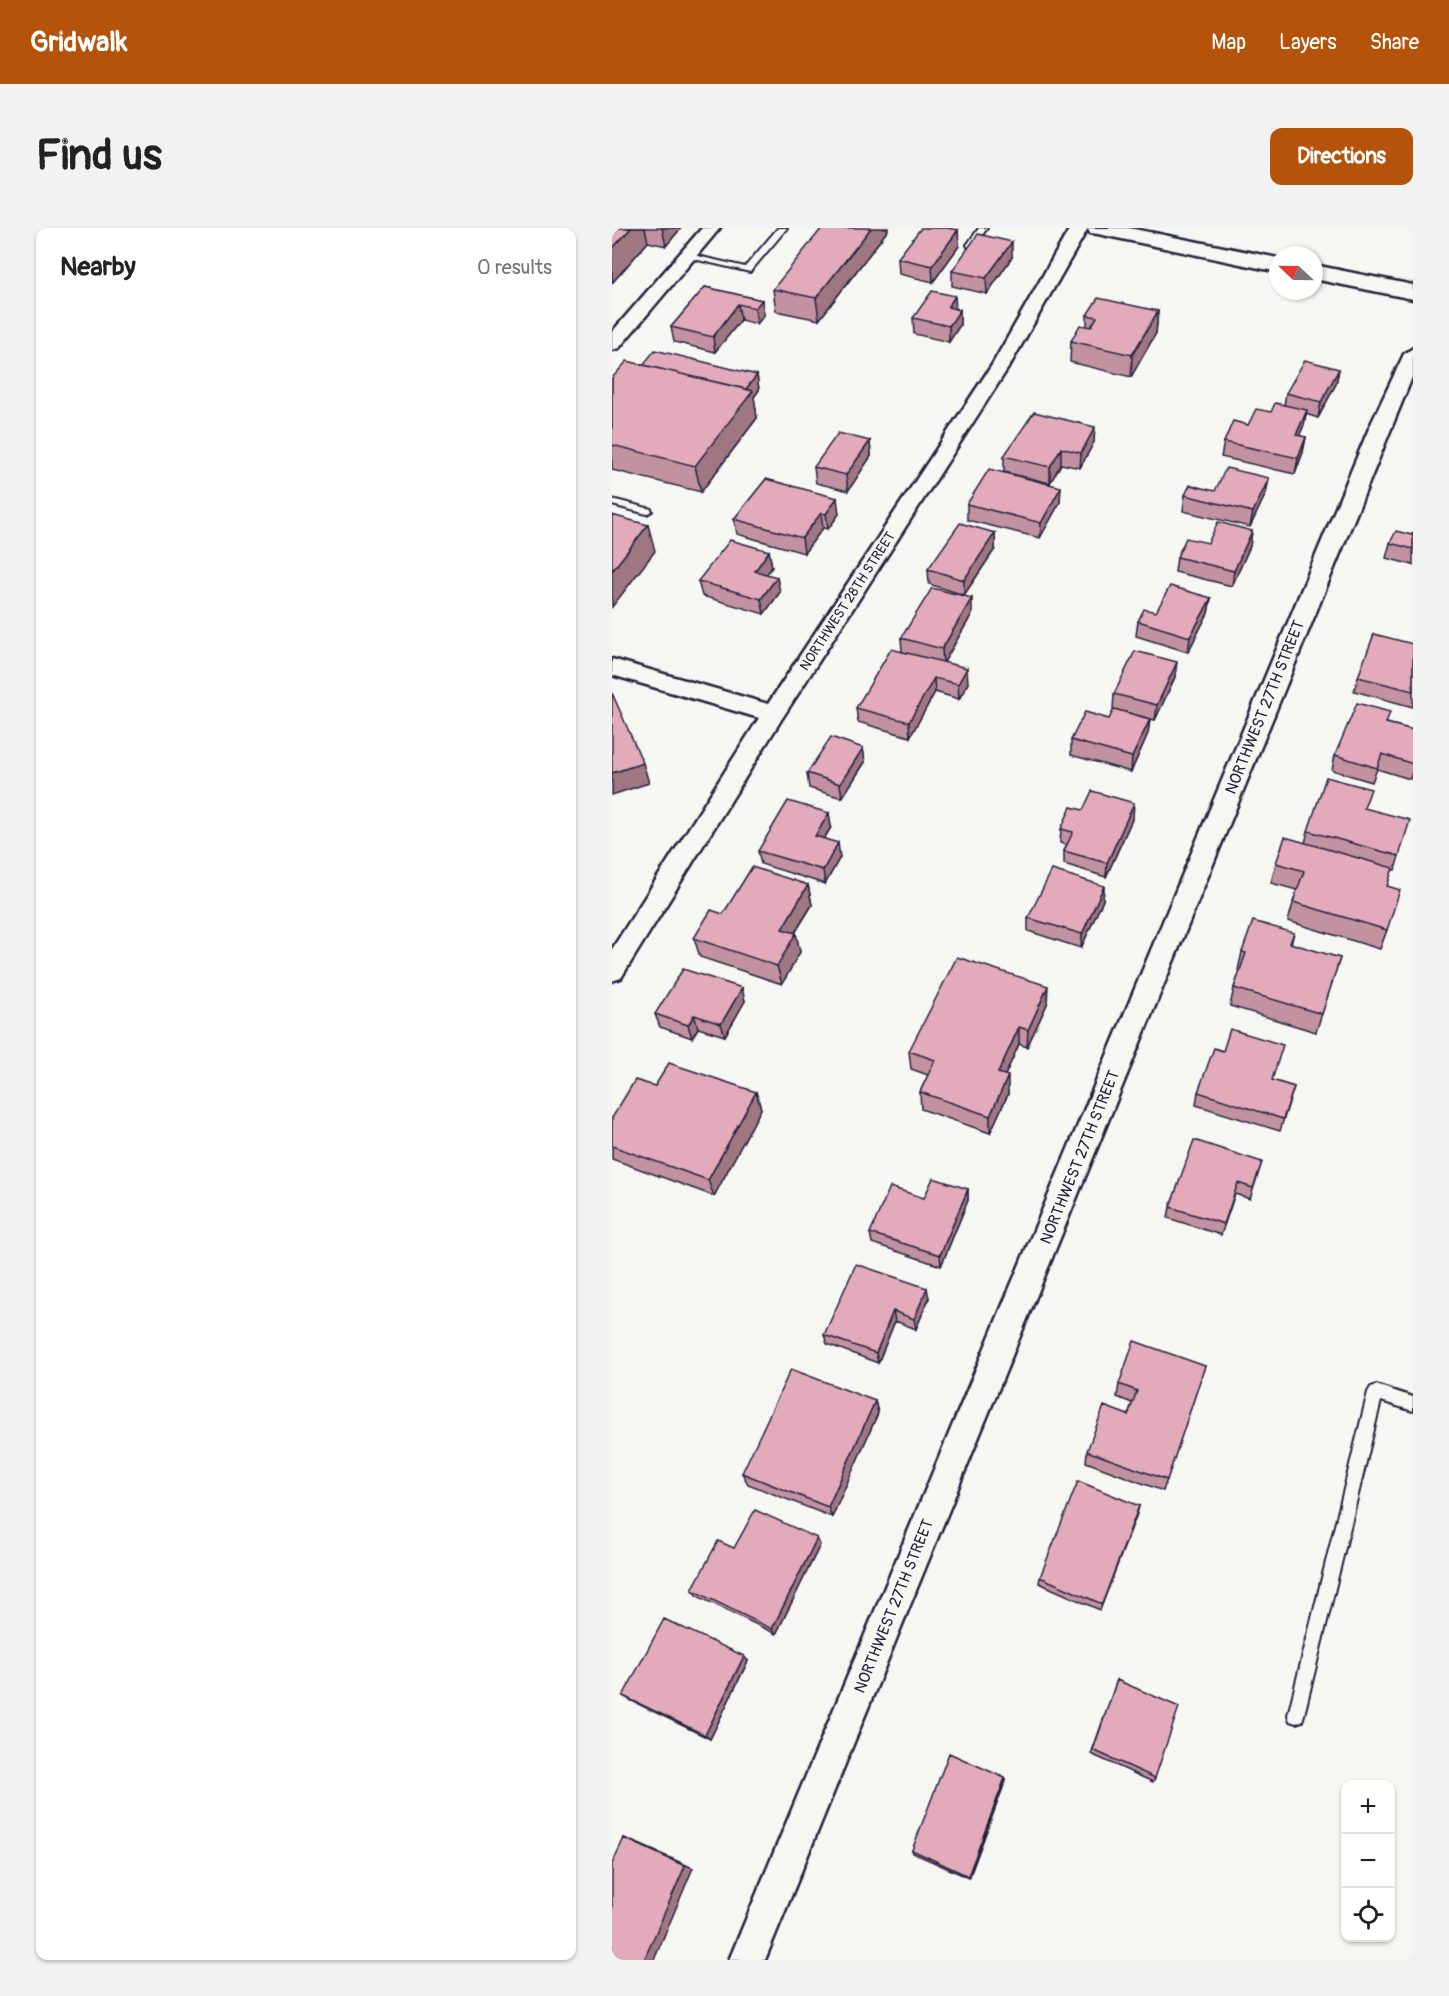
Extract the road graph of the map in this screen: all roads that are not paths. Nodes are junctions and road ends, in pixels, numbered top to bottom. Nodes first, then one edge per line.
1 (711, 228) edge
2 (783, 228) edge
3 (984, 228) edge
4 (1079, 228) edge
5 (1098, 228) edge
6 (971, 245) edge
7 (689, 257) junction
8 (1269, 263) edge
9 (1323, 274) edge
10 (1413, 292) edge
11 (612, 344) edge
12 (1413, 354) edge
13 (612, 501) edge
14 (647, 511) dead end
15 (612, 667) edge
16 (773, 714) junction
17 (612, 972) edge
18 (1413, 1404) edge
19 (1296, 1715) dead end
20 (747, 1960) edge

1 - 7 street
2 - 7 lane
3 - 6 lane
4 - 16 street, NORTHWEST 28TH STREET
5 - 8 street
7 - 11 street
9 - 10 street
12 - 20 street, NORTHWEST 27TH STREET
13 - 14 lane
15 - 16 street
16 - 17 street, NORTHWEST 28TH STREET
18 - 19 lane

